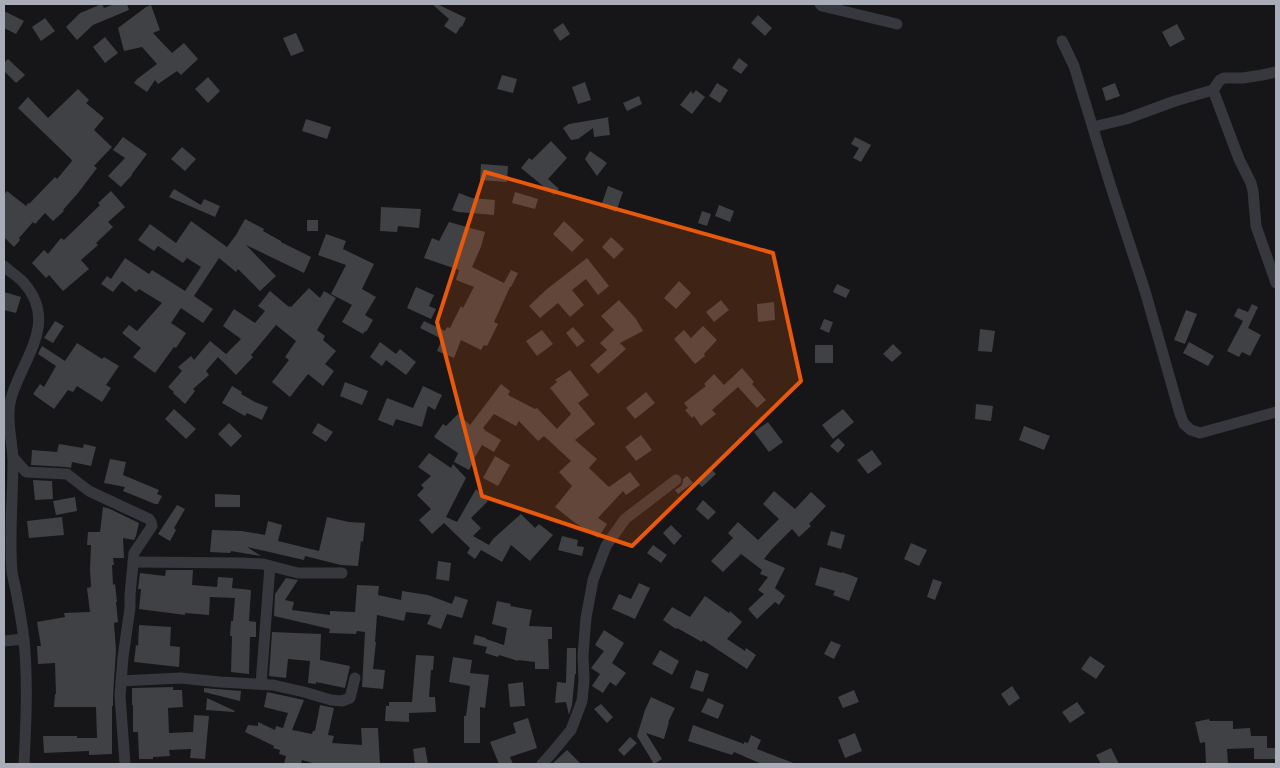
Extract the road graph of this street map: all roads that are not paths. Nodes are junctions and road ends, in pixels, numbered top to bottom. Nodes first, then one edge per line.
1 (820, 4) edge
2 (897, 24) dead end
3 (1062, 40) dead end
4 (1276, 72) edge
5 (1213, 90) junction
6 (1093, 127) junction
7 (4, 266) edge
8 (1276, 283) edge
9 (1276, 412) edge
10 (13, 457) junction
11 (676, 480) dead end
12 (133, 562) junction
13 (270, 566) junction
14 (342, 573) dead end
15 (24, 638) junction
16 (4, 641) edge
17 (355, 678) dead end
18 (121, 681) junction
19 (261, 684) junction
20 (24, 764) edge
21 (125, 764) edge
22 (542, 764) edge

1 - 2 street
3 - 6 street
4 - 5 street
5 - 6 street
5 - 8 street
6 - 9 street
7 - 10 street
10 - 12 street
10 - 15 street
11 - 22 street
12 - 13 street
12 - 18 street
13 - 14 street
13 - 19 street
15 - 16 street
15 - 20 street
17 - 19 street
18 - 19 street
18 - 21 street

